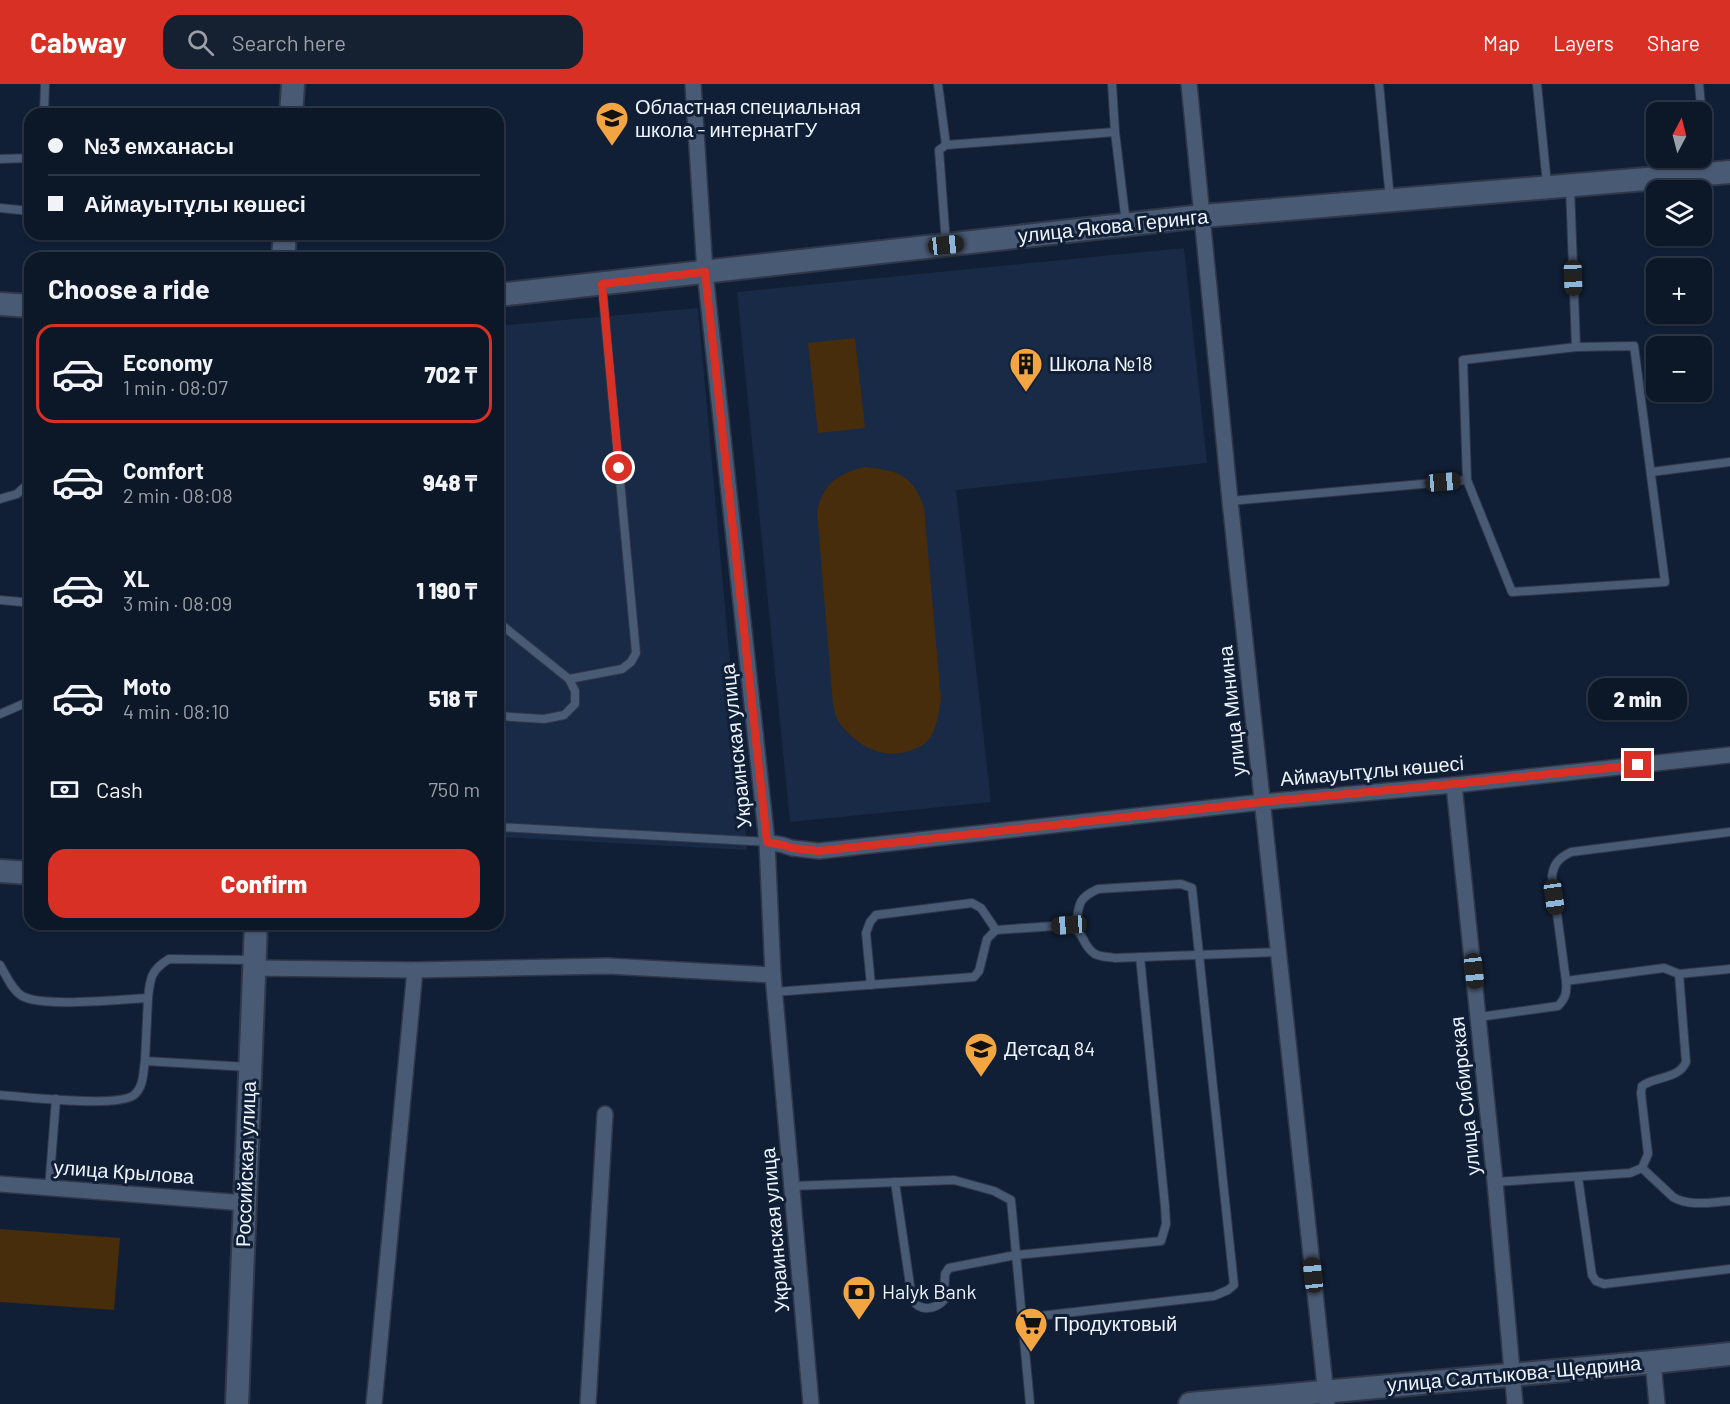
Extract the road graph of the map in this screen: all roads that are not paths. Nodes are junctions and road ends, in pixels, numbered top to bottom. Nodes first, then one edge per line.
1 (45, 84) edge
2 (293, 84) edge
3 (693, 84) edge
4 (938, 84) edge
5 (1112, 84) edge
6 (1189, 84) edge
7 (1378, 84) edge
8 (1537, 84) edge
9 (1699, 84) edge
10 (44, 108) edge
11 (291, 108) edge
12 (1115, 132) junction
13 (946, 145) junction
14 (0, 159) edge
15 (24, 159) edge
16 (1730, 172) edge
17 (1707, 174) junction
18 (1559, 186) junction
19 (1390, 201) junction
20 (0, 208) edge
21 (24, 210) edge
22 (1203, 216) junction
23 (1126, 225) junction
24 (946, 245) junction
25 (705, 272) junction
26 (602, 284) junction
27 (504, 295) edge
28 (0, 304) edge
29 (24, 306) edge
30 (1576, 347) junction
31 (1730, 462) edge
32 (1651, 472) junction
33 (1467, 480) junction
34 (24, 488) edge
35 (0, 499) edge
36 (1230, 501) junction
37 (0, 600) edge
38 (24, 603) edge
39 (504, 627) edge
40 (569, 679) junction
41 (24, 704) edge
42 (0, 714) edge
43 (504, 716) edge
44 (1730, 756) edge
45 (1454, 784) junction
46 (1263, 802) junction
47 (504, 827) edge
48 (1730, 832) edge
49 (767, 842) junction
50 (0, 871) edge
51 (24, 873) edge
52 (1076, 928) junction
53 (256, 930) edge
54 (996, 930) junction
55 (1279, 952) junction
56 (1199, 955) junction
57 (1140, 957) junction
58 (255, 964) junction
59 (0, 965) edge
60 (1730, 969) edge
61 (415, 970) junction
62 (1679, 974) junction
63 (773, 975) junction
64 (1566, 981) junction
65 (871, 985) junction
66 (774, 992) junction
67 (148, 998) junction
68 (1479, 1017) junction
69 (145, 1061) junction
70 (250, 1067) junction
71 (0, 1095) edge
72 (56, 1099) junction
73 (605, 1114) dead end
74 (1642, 1168) junction
75 (1578, 1177) junction
76 (895, 1182) junction
77 (1495, 1182) junction
78 (0, 1184) edge
79 (792, 1186) junction
80 (49, 1188) junction
81 (1730, 1201) edge
82 (245, 1203) junction
83 (1016, 1255) junction
84 (1730, 1269) edge
85 (1022, 1318) junction
86 (1730, 1354) edge
87 (1653, 1362) junction
88 (1513, 1375) junction
89 (1326, 1397) edge
90 (237, 1404) edge
91 (374, 1404) edge
92 (588, 1404) edge
93 (812, 1404) edge
94 (1030, 1404) edge
95 (1190, 1404) edge
96 (1515, 1404) edge
97 (1657, 1404) edge

1 - 10 lane
2 - 11 street
3 - 25 street, Украинская улица
4 - 13 lane
5 - 12 lane
6 - 22 street, улица Минина
7 - 19 lane
8 - 18 lane
9 - 17 lane
12 - 13 lane
12 - 23 lane
13 - 24 lane
14 - 15 lane
16 - 17 street, улица Якова Геринга
17 - 18 street, улица Якова Геринга
18 - 19 street, улица Якова Геринга
18 - 30 lane
19 - 22 street, улица Якова Геринга
20 - 21 lane
22 - 23 street, улица Якова Геринга
22 - 36 street, улица Минина
23 - 24 street, улица Якова Геринга
24 - 25 street, улица Якова Геринга
25 - 26 street, улица Якова Геринга
25 - 49 street, Украинская улица
26 - 27 street, улица Якова Геринга
26 - 40 lane
28 - 29 street
30 - 32 lane
30 - 33 lane
31 - 32 lane
32 - 33 lane
33 - 36 lane
34 - 35 lane
36 - 46 street, улица Минина
37 - 38 lane
39 - 40 lane
40 - 43 lane
41 - 42 lane
44 - 45 street, Аймауытұлы көшесі
45 - 46 street, Аймауытұлы көшесі
45 - 68 street, улица Сибирская
46 - 49 street, Аймауытұлы көшесі
46 - 55 street, улица Минина
47 - 49 lane
48 - 64 lane
49 - 63 street, Украинская улица
50 - 51 street
52 - 54 lane
52 - 56 lane
52 - 57 lane
53 - 58 street, Российская улица
54 - 65 lane
54 - 65 lane
55 - 56 lane
55 - 89 street, улица Минина
56 - 57 lane
56 - 85 lane
57 - 83 lane
58 - 61 street
58 - 67 lane
58 - 70 street, Российская улица
59 - 67 lane
60 - 62 lane
61 - 63 street
61 - 91 street
62 - 64 lane
62 - 74 lane
63 - 66 street, Украинская улица
64 - 68 lane
65 - 66 lane
66 - 79 street, Украинская улица
67 - 69 lane
68 - 77 street, улица Сибирская
69 - 70 lane
69 - 72 lane
70 - 82 street, Российская улица
71 - 72 lane
72 - 80 lane
73 - 92 street
74 - 75 lane
74 - 81 lane
75 - 77 lane
75 - 84 lane
76 - 79 lane
76 - 83 lane
76 - 83 lane
77 - 88 street, улица Сибирская
78 - 80 street, улица Крылова
79 - 93 street, Украинская улица
80 - 82 street, улица Крылова
82 - 90 street, Российская улица
83 - 85 lane
85 - 94 lane
86 - 87 street, улица Салтыкова-Щедрина
87 - 88 street, улица Салтыкова-Щедрина
87 - 97 street
88 - 89 street, улица Салтыкова-Щедрина
88 - 96 street, улица Сибирская
89 - 95 street, улица Салтыкова-Щедрина

